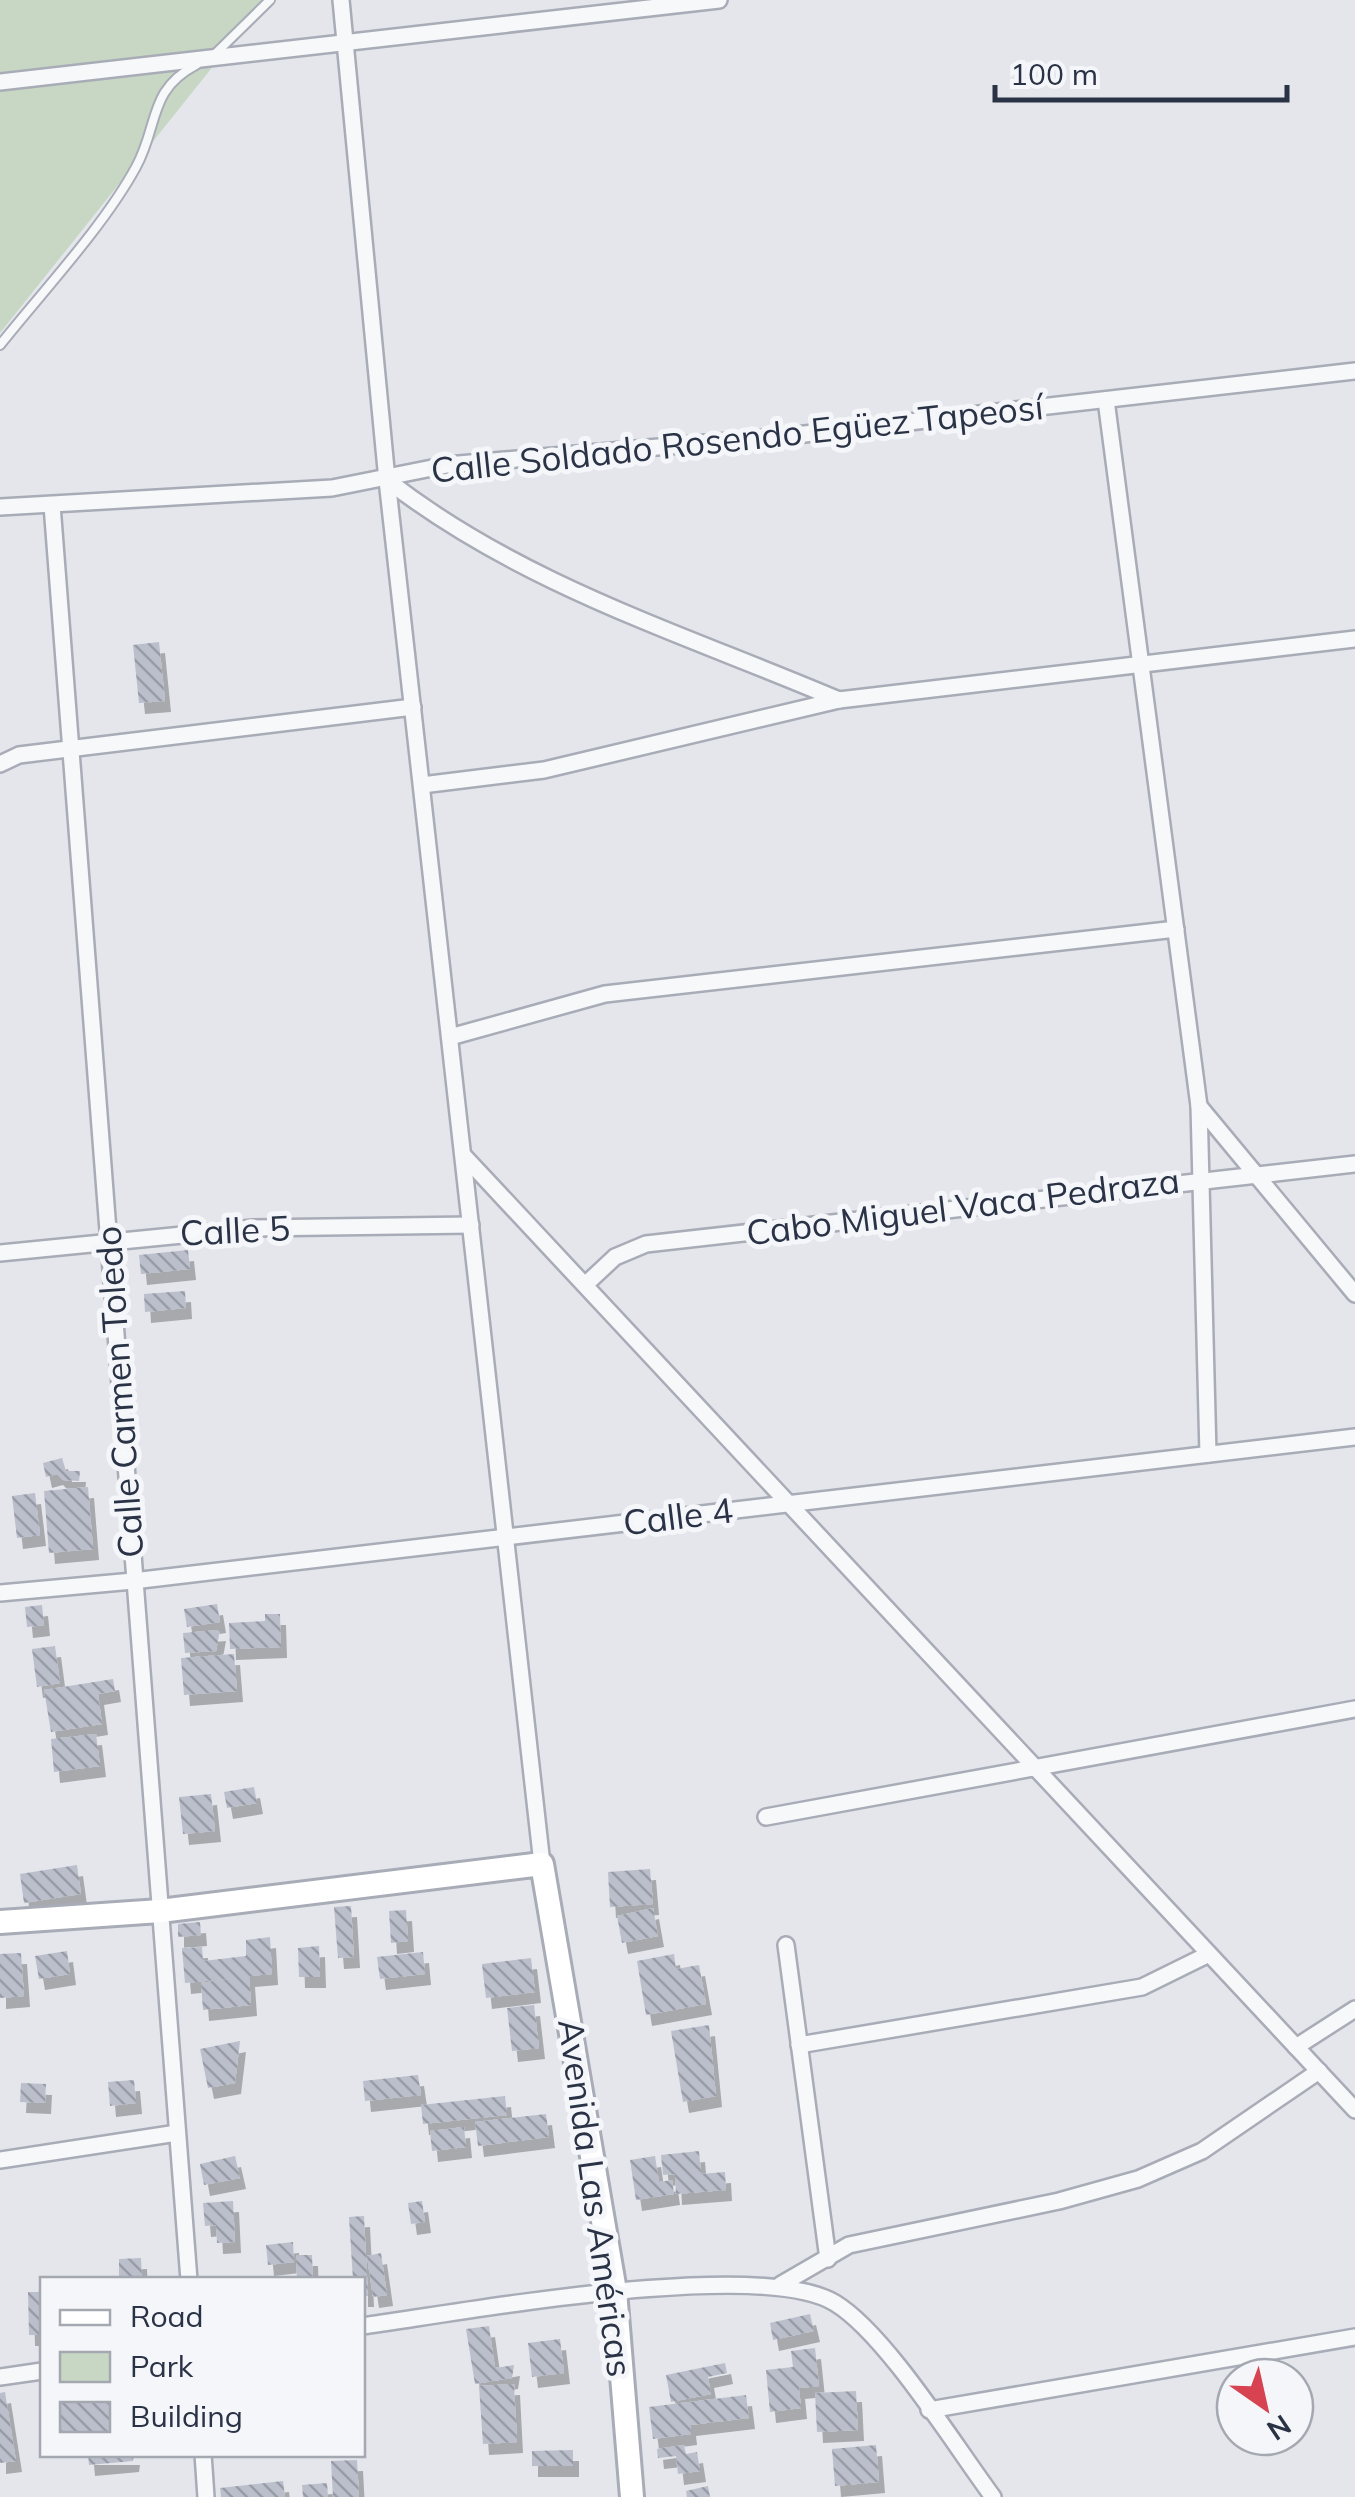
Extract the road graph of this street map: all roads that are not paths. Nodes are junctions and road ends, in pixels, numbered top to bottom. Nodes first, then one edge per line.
1 (270, 0) edge
2 (341, 0) edge
3 (719, 0) edge
4 (345, 43) junction
5 (209, 58) junction
6 (0, 82) edge
7 (0, 344) edge
8 (1355, 371) edge
9 (1106, 400) junction
10 (387, 480) junction
11 (52, 506) junction
12 (0, 507) edge
13 (1355, 639) edge
14 (1140, 664) junction
15 (839, 700) junction
16 (413, 707) junction
17 (70, 749) junction
18 (0, 764) edge
19 (422, 785) junction
20 (1176, 929) junction
21 (450, 1037) junction
22 (1199, 1106) junction
23 (464, 1155) junction
24 (1355, 1164) edge
25 (1252, 1173) junction
26 (1201, 1179) junction
27 (471, 1225) junction
28 (111, 1240) junction
29 (0, 1253) edge
30 (584, 1285) junction
31 (1355, 1294) edge
32 (1355, 1437) edge
33 (1208, 1454) junction
34 (789, 1504) junction
35 (506, 1537) junction
36 (133, 1581) junction
37 (0, 1592) edge
38 (1355, 1709) edge
39 (1036, 1768) junction
40 (766, 1816) dead end
41 (542, 1864) junction
42 (160, 1911) junction
43 (0, 1922) edge
44 (786, 1946) dead end
45 (1209, 1954) junction
46 (1355, 2009) edge
47 (799, 2046) junction
48 (1296, 2047) junction
49 (1319, 2072) junction
50 (1355, 2110) edge
51 (177, 2133) junction
52 (0, 2160) edge
53 (828, 2259) junction
54 (189, 2277) edge
55 (780, 2286) junction
56 (615, 2291) junction
57 (365, 2326) edge
58 (1355, 2337) edge
59 (40, 2371) edge
60 (0, 2377) edge
61 (928, 2410) junction
62 (203, 2457) edge
63 (206, 2497) edge
64 (632, 2497) edge
65 (992, 2497) edge

1 - 5 lane
2 - 4 street
3 - 4 street
4 - 5 street
4 - 10 street
5 - 6 street
5 - 7 lane
8 - 9 street, Calle Soldado Rosendo Egüez Tapeosí
9 - 10 street, Calle Soldado Rosendo Egüez Tapeosí
9 - 14 street
10 - 11 street, Calle Soldado Rosendo Egüez Tapeosí
10 - 15 street
10 - 16 street
11 - 12 street, Calle Soldado Rosendo Egüez Tapeosí
11 - 17 street, Calle Carmen Toledo
13 - 14 street
14 - 15 street
14 - 20 street
15 - 19 street
16 - 17 street
16 - 19 street
17 - 18 street
17 - 28 street, Calle Carmen Toledo
19 - 21 street
20 - 21 street
20 - 22 street
21 - 23 street
22 - 25 street
22 - 26 street
23 - 27 street
23 - 30 street
24 - 25 street, Cabo Miguel Vaca Pedraza
25 - 26 street, Cabo Miguel Vaca Pedraza
25 - 31 street
26 - 30 street, Cabo Miguel Vaca Pedraza
26 - 33 street
27 - 28 street, Calle 5
27 - 35 street
28 - 29 street, Calle 5
28 - 36 street, Calle Carmen Toledo
30 - 34 street
32 - 33 street, Calle 4
33 - 34 street, Calle 4
34 - 35 street, Calle 4
34 - 39 street
35 - 36 street, Calle 4
35 - 41 street
36 - 37 street, Calle 4
36 - 42 street, Calle Carmen Toledo
38 - 39 street
39 - 40 street
39 - 45 street
41 - 42 main road
41 - 56 main road, Avenida Las Américas
42 - 43 main road
42 - 51 street, Calle Carmen Toledo
44 - 47 street
45 - 47 street
45 - 48 street
46 - 48 street
47 - 53 street
48 - 49 street
49 - 50 street
49 - 53 street
51 - 52 street
51 - 54 street, Calle Carmen Toledo
53 - 55 street
55 - 56 street
55 - 61 street
56 - 57 street
56 - 64 main road, Avenida Las Américas
58 - 61 street
59 - 60 street
61 - 65 street
62 - 63 street

